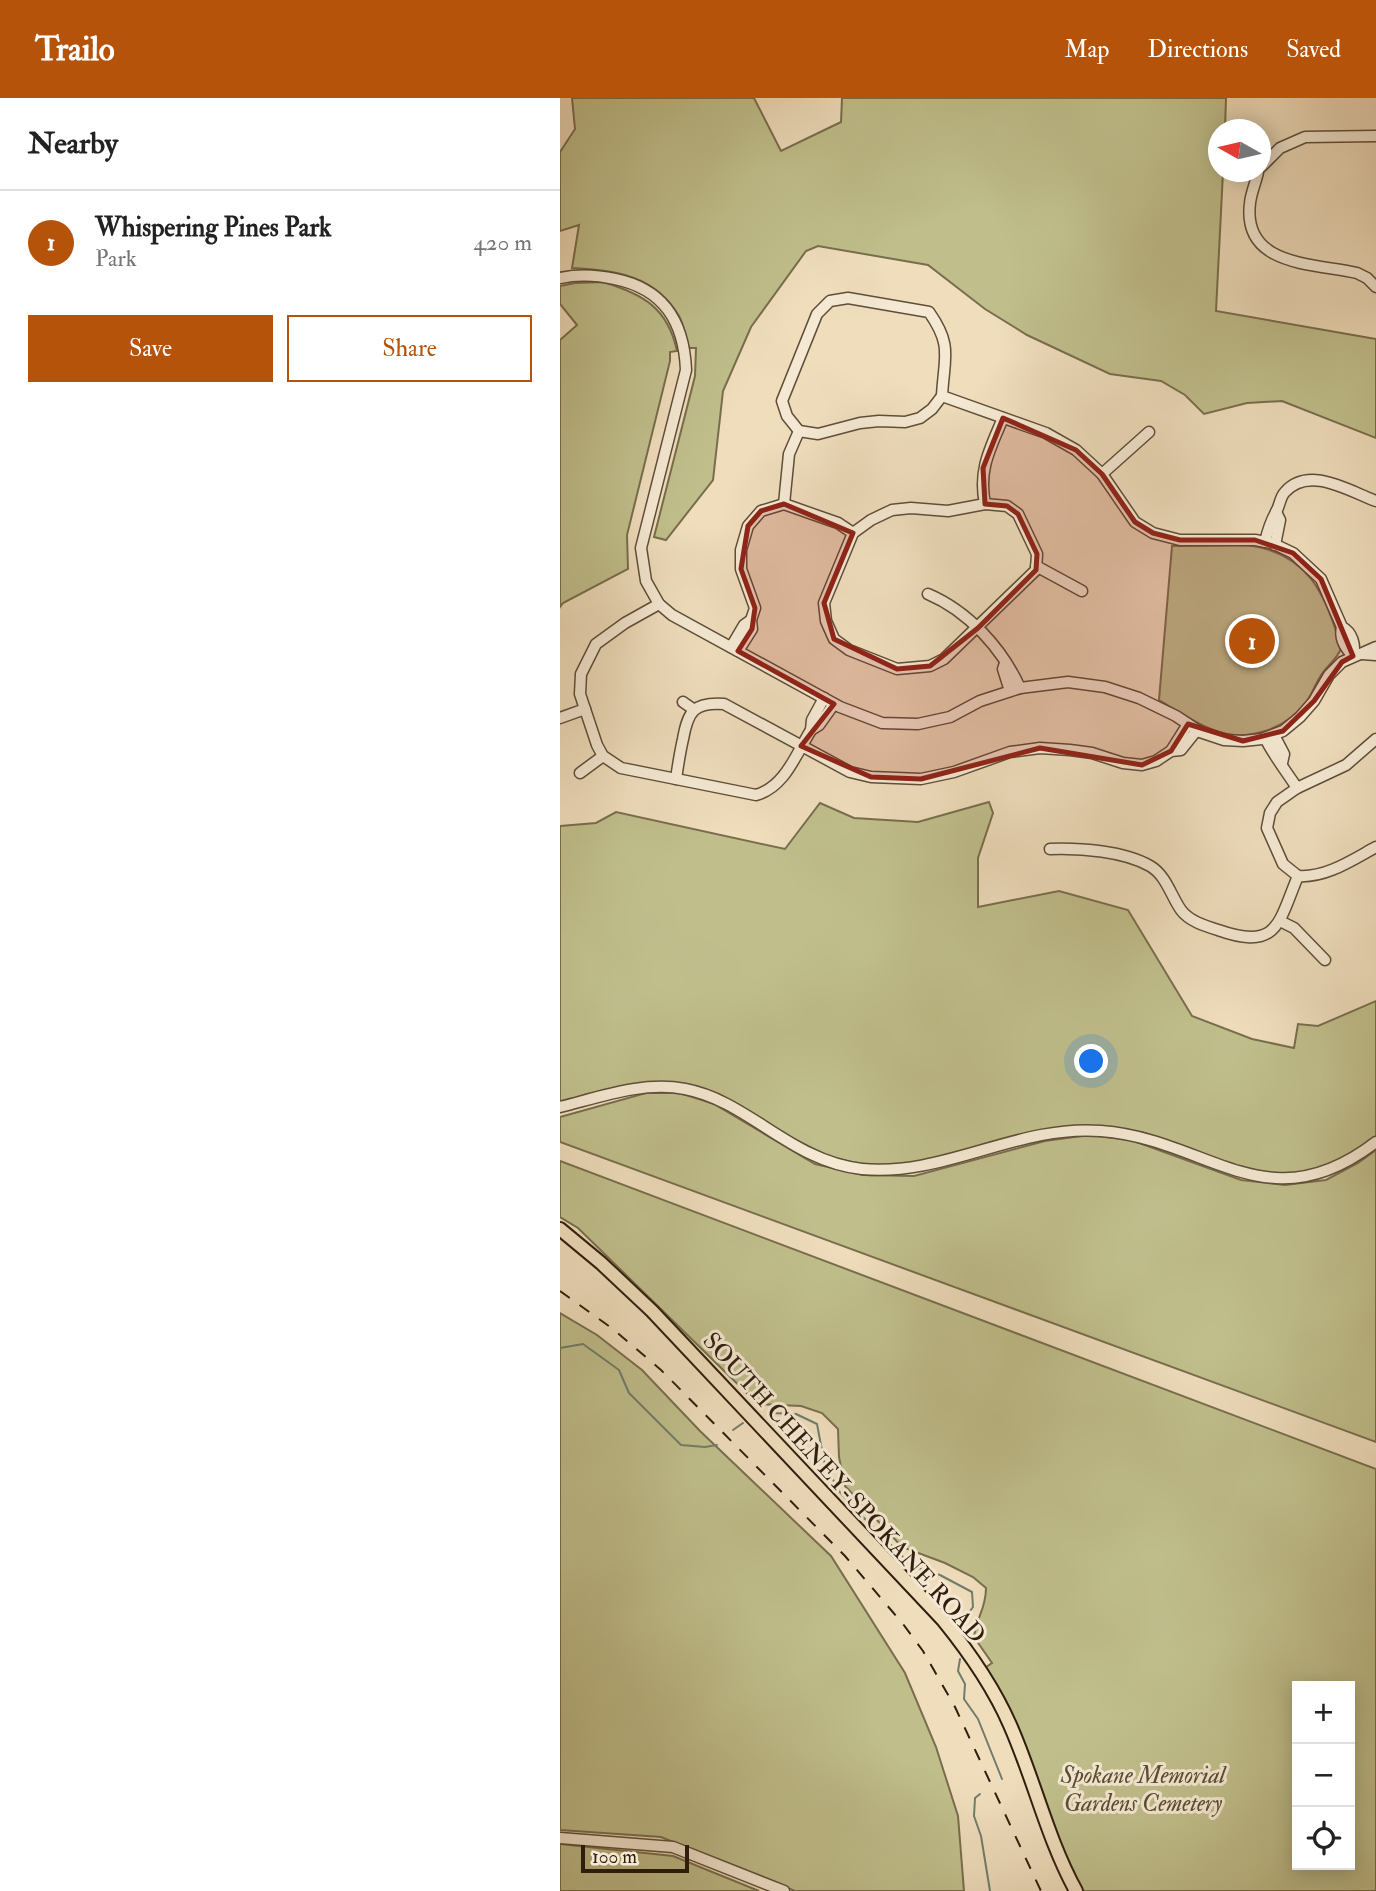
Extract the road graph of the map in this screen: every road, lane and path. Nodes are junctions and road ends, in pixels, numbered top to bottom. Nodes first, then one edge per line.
1 (1376, 136) edge
2 (1271, 157) edge
3 (1255, 182) edge
4 (560, 278) edge
5 (1376, 287) edge
6 (942, 396) junction
7 (1003, 418) junction
8 (799, 431) junction
9 (1149, 432) dead end
10 (1102, 474) junction
11 (1376, 501) edge
12 (784, 504) junction
13 (985, 504) junction
14 (853, 533) junction
15 (1270, 544) junction
16 (1036, 566) junction
17 (1082, 591) dead end
18 (928, 594) dead end
19 (659, 604) junction
20 (978, 628) junction
21 (1376, 647) edge
22 (735, 649) junction
23 (1358, 655) junction
24 (1376, 655) edge
25 (1015, 689) junction
26 (824, 698) junction
27 (683, 702) dead end
28 (834, 704) junction
29 (585, 709) junction
30 (693, 709) junction
31 (560, 718) edge
32 (1193, 727) junction
33 (811, 730) junction
34 (1270, 736) junction
35 (1376, 739) edge
36 (801, 746) junction
37 (603, 755) junction
38 (580, 773) dead end
39 (676, 779) junction
40 (1297, 788) junction
41 (1376, 847) edge
42 (1050, 849) dead end
43 (1298, 876) junction
44 (1280, 921) junction
45 (1325, 960) dead end
46 (560, 1107) edge
47 (1376, 1142) edge
48 (560, 1229) edge
49 (560, 1838) edge
50 (784, 1891) edge
51 (1076, 1891) edge

1 - 2 street
3 - 5 street
4 - 19 street
6 - 7 street
6 - 8 street
6 - 8 street
7 - 10 street
7 - 13 street
8 - 12 street
9 - 10 street
10 - 15 street
11 - 15 street
12 - 14 street
12 - 22 street
13 - 14 street
13 - 16 street
14 - 20 street
15 - 23 street
16 - 17 street
16 - 20 street
18 - 20 street
19 - 22 street
19 - 29 street
20 - 25 street
21 - 23 street
22 - 26 street
23 - 24 street
23 - 34 street
25 - 28 street
25 - 32 street
26 - 28 street
26 - 33 street
27 - 30 street
28 - 33 street
29 - 31 street
29 - 37 street
30 - 36 street
30 - 39 street
32 - 34 street
32 - 36 street
33 - 36 street
34 - 40 street
35 - 40 street
36 - 39 street
37 - 38 street
37 - 39 street
40 - 43 street
41 - 43 street
42 - 44 street
43 - 44 street
44 - 45 street
46 - 47 street
48 - 51 main road, SOUTH CHENEY-SPOKANE ROAD
49 - 50 street

